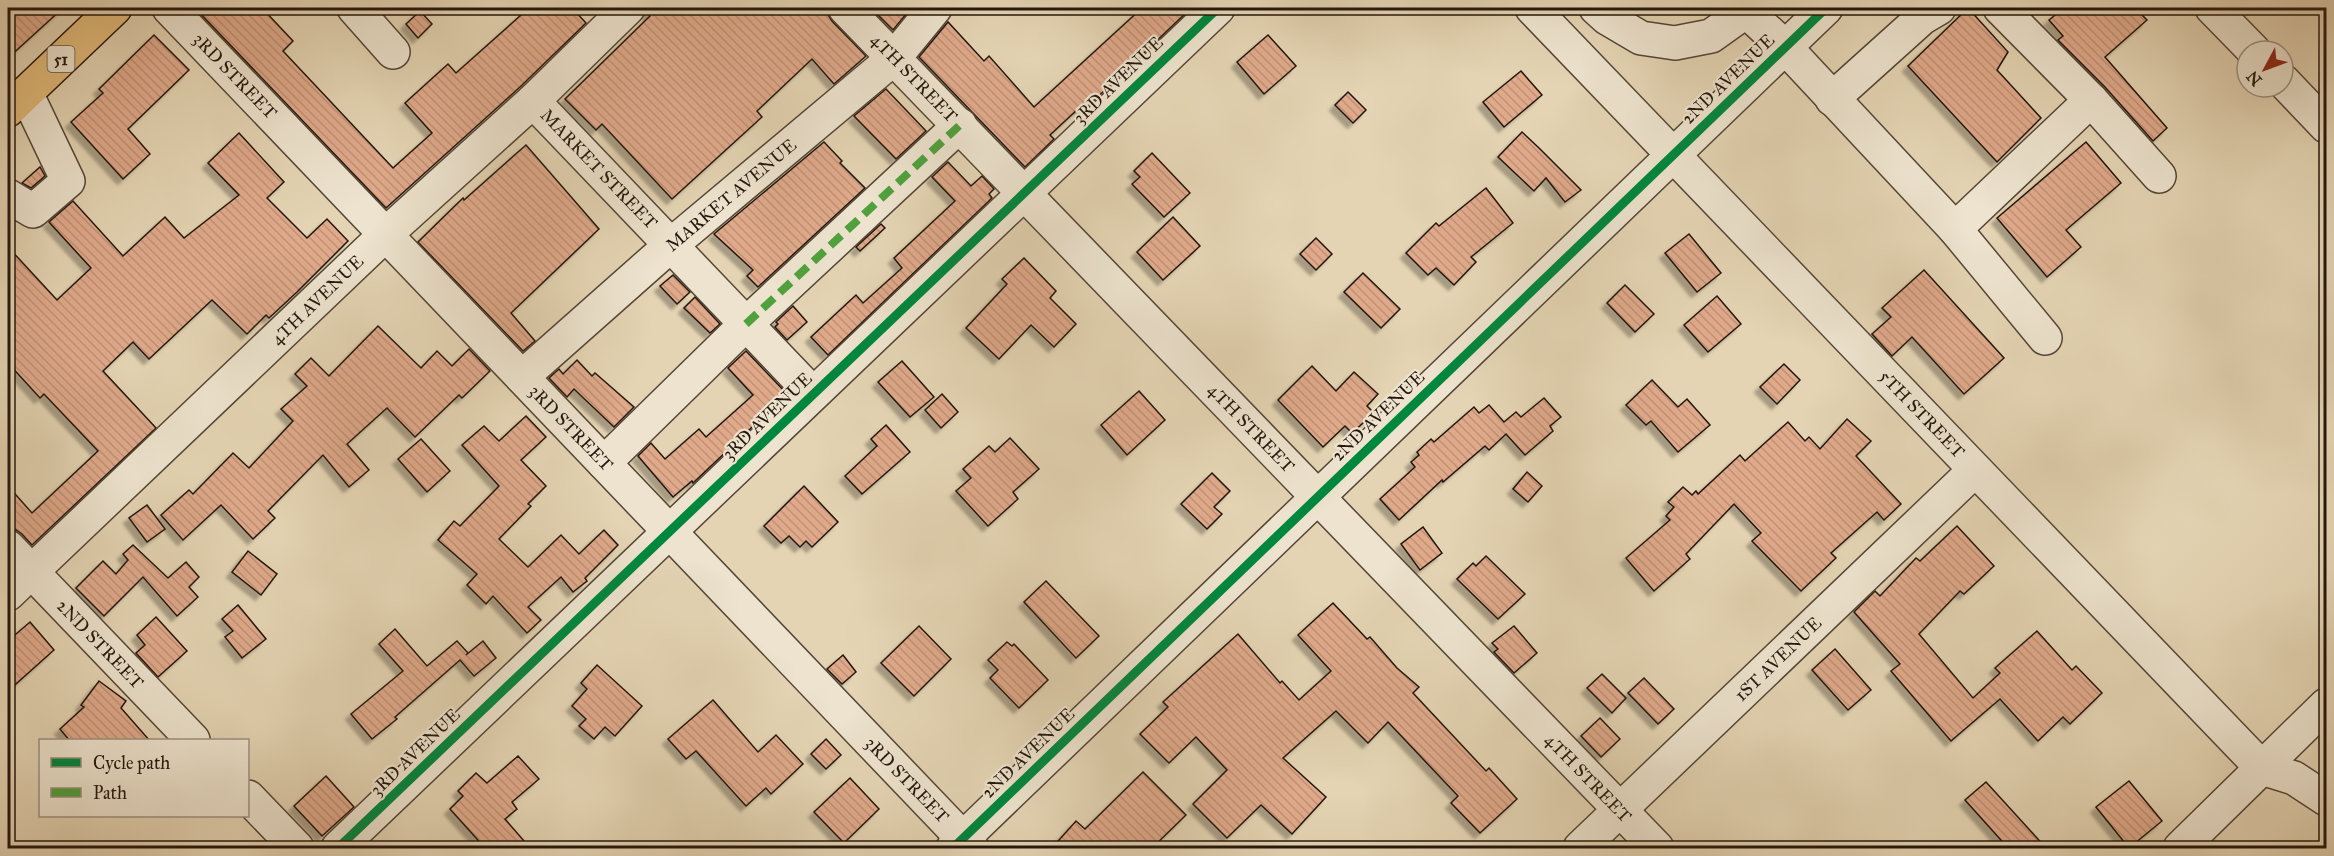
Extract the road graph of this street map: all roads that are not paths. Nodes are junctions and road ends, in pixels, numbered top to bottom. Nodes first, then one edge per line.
1 (115, 8) edge
2 (170, 8) edge
3 (354, 8) edge
4 (628, 8) edge
5 (845, 8) edge
6 (935, 8) edge
7 (1218, 8) edge
8 (1532, 8) edge
9 (1596, 8) edge
10 (1826, 8) edge
11 (1939, 8) edge
12 (2000, 8) edge
13 (2212, 8) edge
14 (1747, 9) edge
15 (2242, 39) edge
16 (1785, 47) junction
17 (393, 52) dead end
18 (894, 58) junction
19 (2295, 94) edge
20 (1832, 99) junction
21 (533, 100) junction
22 (2091, 100) junction
23 (17, 102) edge
24 (960, 125) junction
25 (2326, 126) edge
26 (1673, 155) junction
27 (2159, 176) dead end
28 (1024, 193) junction
29 (8, 196) edge
30 (1955, 229) junction
31 (386, 234) junction
32 (671, 245) junction
33 (746, 324) junction
34 (2045, 338) dead end
35 (522, 377) junction
36 (813, 394) junction
37 (604, 463) junction
38 (1975, 470) junction
39 (1318, 497) junction
40 (670, 531) junction
41 (8, 547) edge
42 (31, 572) junction
43 (8, 594) edge
44 (2326, 705) edge
45 (191, 739) edge
46 (2262, 768) junction
47 (249, 798) edge
48 (2326, 800) edge
49 (1620, 810) junction
50 (963, 845) edge
51 (297, 849) edge
52 (338, 849) edge
53 (1580, 849) edge
54 (1657, 849) edge
55 (2180, 849) edge

1 - 23 highway, 51
2 - 31 street, 3RD STREET
3 - 17 street
4 - 21 street, 4TH AVENUE
5 - 18 street, 4TH STREET
6 - 18 street, MARKET AVENUE
7 - 28 street, 3RD AVENUE
8 - 26 street, 5TH STREET
9 - 14 street
10 - 16 street, 2ND AVENUE
11 - 20 street
12 - 22 street
13 - 15 street
14 - 16 street
16 - 20 street
16 - 26 street, 2ND AVENUE
18 - 24 street, 4TH STREET
18 - 32 street, MARKET AVENUE
19 - 25 street
20 - 30 street
21 - 31 street, 4TH AVENUE
21 - 32 street, MARKET STREET
22 - 27 street
22 - 30 street
23 - 29 street
24 - 28 street, 4TH STREET
24 - 33 street
26 - 38 street, 5TH STREET
26 - 39 street, 2ND AVENUE
28 - 36 street, 3RD AVENUE
28 - 39 street, 4TH STREET
30 - 34 street
31 - 35 street, 3RD STREET
31 - 42 street, 4TH AVENUE
32 - 33 street, MARKET STREET
32 - 35 street, MARKET AVENUE
33 - 36 street, MARKET STREET
33 - 37 street
35 - 37 street, 3RD STREET
36 - 40 street, 3RD AVENUE
37 - 40 street, 3RD STREET
38 - 46 street, 5TH STREET
38 - 49 street, 1ST AVENUE
39 - 49 street, 4TH STREET
39 - 50 street, 2ND AVENUE
40 - 50 street, 3RD STREET
40 - 52 street, 3RD AVENUE
41 - 42 street, 2ND STREET
42 - 43 street, 4TH AVENUE
42 - 45 street, 2ND STREET
44 - 46 street
46 - 48 street, 5TH STREET
46 - 55 street
47 - 51 street
49 - 53 street, 1ST AVENUE
49 - 54 street, 4TH STREET

